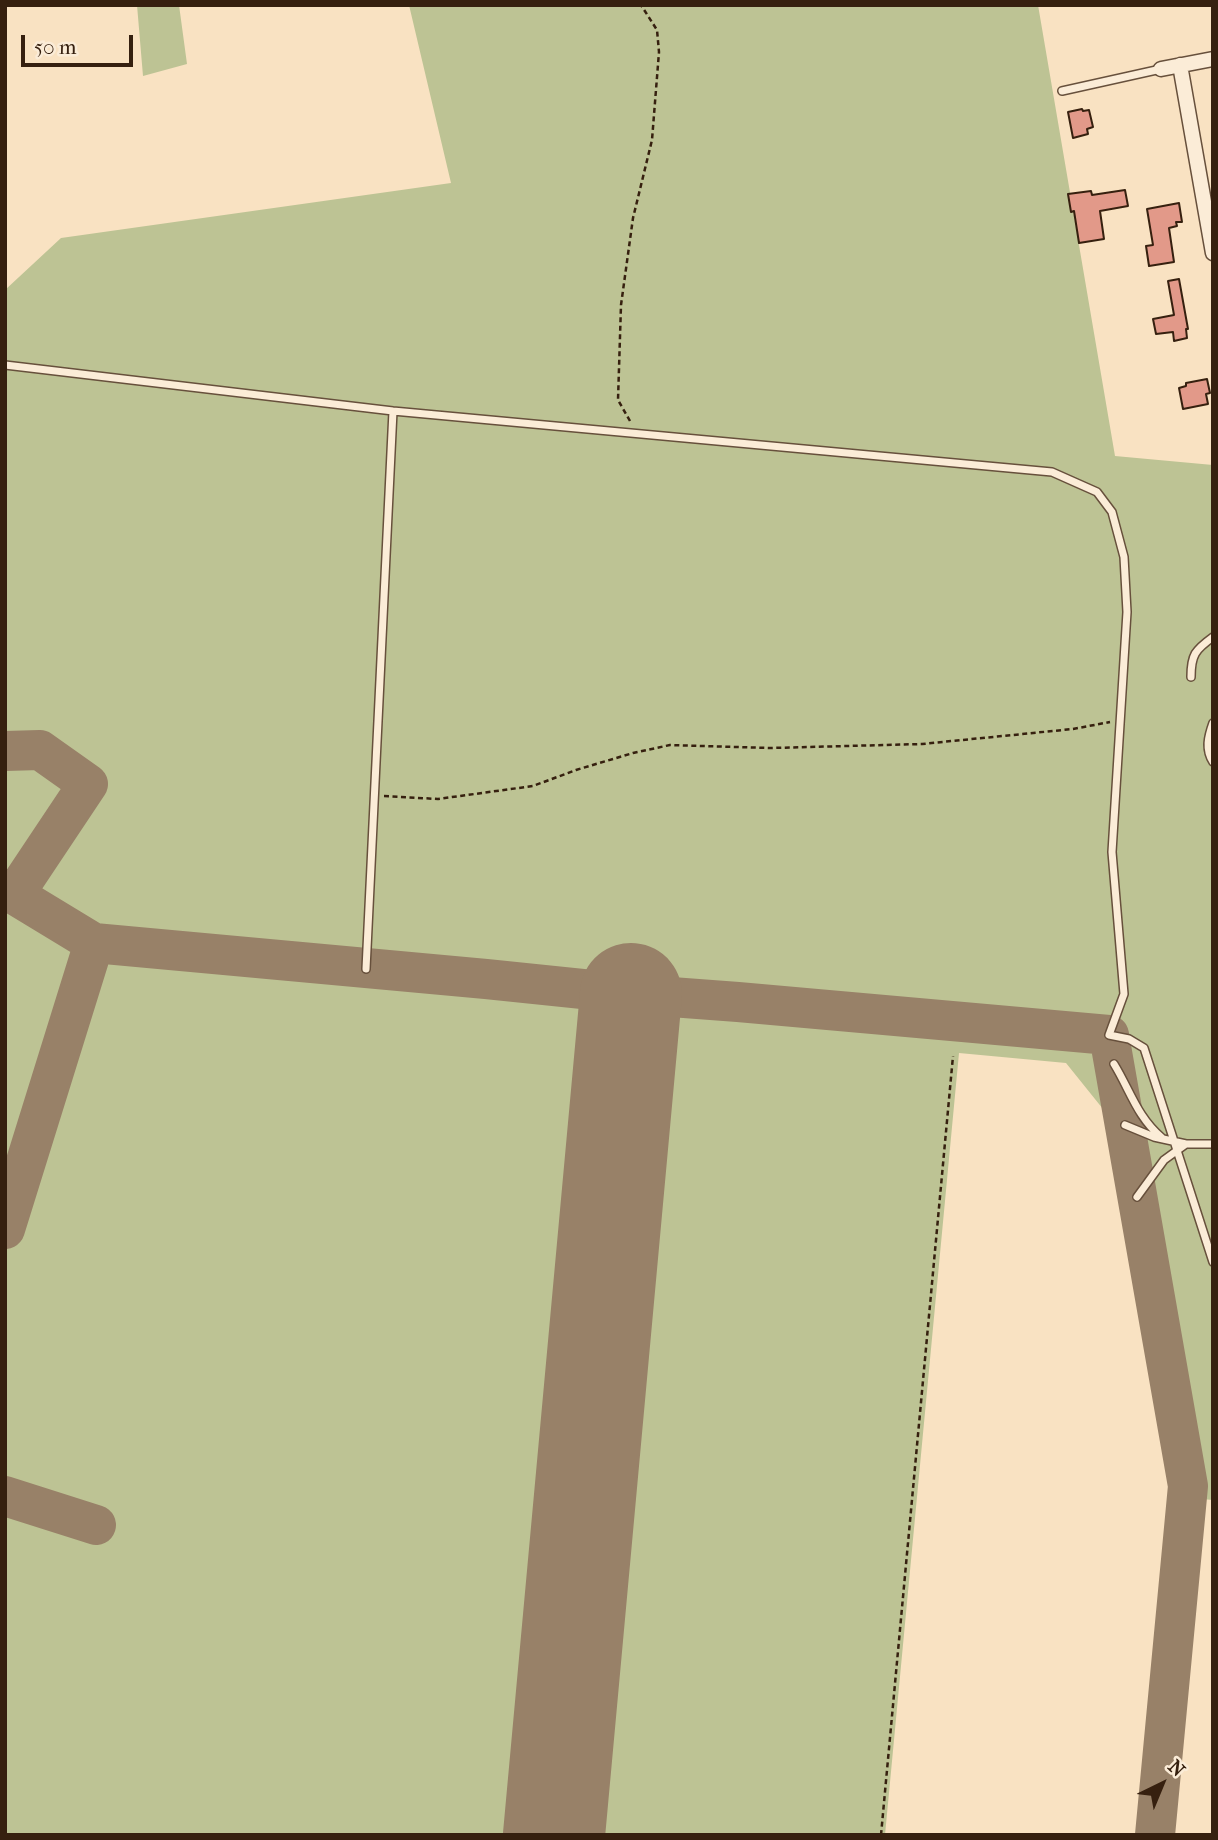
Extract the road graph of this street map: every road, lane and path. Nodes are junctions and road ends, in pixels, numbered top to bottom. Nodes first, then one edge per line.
1 (641, 5) edge
2 (1213, 58) edge
3 (1180, 65) junction
4 (1161, 69) joint
5 (1062, 91) dead end
6 (1213, 253) edge
7 (5, 365) edge
8 (393, 411) junction
9 (637, 433) junction
10 (1213, 637) edge
11 (1191, 677) dead end
12 (1120, 721) junction
13 (1213, 723) edge
14 (1213, 762) edge
15 (374, 796) junction
16 (366, 968) dead end
17 (953, 1056) dead end
18 (1114, 1064) dead end
19 (1125, 1125) dead end
20 (1162, 1138) junction
21 (1174, 1140) junction
22 (1186, 1144) junction
23 (1213, 1144) edge
24 (1177, 1150) junction
25 (1137, 1197) dead end
26 (1213, 1262) edge
27 (881, 1835) edge

1 - 9 path
2 - 3 street
3 - 4 street
3 - 6 street
4 - 5 lane
7 - 8 lane
8 - 9 lane
8 - 15 lane
9 - 12 lane
10 - 11 lane
12 - 15 path
12 - 21 lane
13 - 14 lane
15 - 16 lane
17 - 27 path
18 - 20 lane
19 - 20 lane
20 - 21 lane
21 - 22 lane
21 - 24 lane
22 - 23 lane
22 - 24 lane
24 - 25 lane
24 - 26 lane

